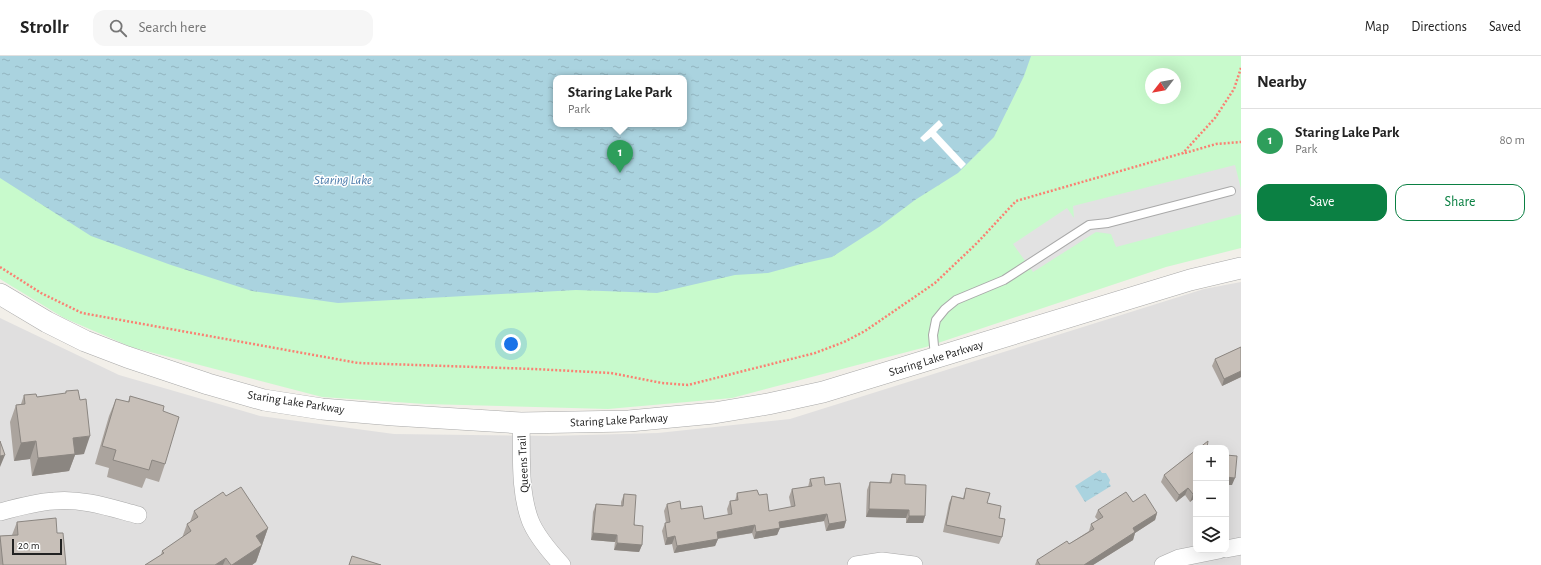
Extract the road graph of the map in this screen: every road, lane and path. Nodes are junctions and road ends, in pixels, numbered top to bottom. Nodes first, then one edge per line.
1 (1241, 68) edge
2 (1241, 142) edge
3 (1183, 153) junction
4 (1231, 190) dead end
5 (1, 268) edge
6 (1241, 268) edge
7 (0, 273) edge
8 (0, 294) edge
9 (935, 358) junction
10 (521, 423) junction
11 (0, 512) edge
12 (138, 515) dead end
13 (1241, 546) edge
14 (1229, 548) edge
15 (1204, 553) edge
16 (562, 565) edge
17 (856, 565) edge
18 (914, 565) edge
19 (1164, 565) edge

1 - 3 path
2 - 3 path
3 - 5 path
4 - 9 lane
5 - 7 path
6 - 9 street, Staring Lake Parkway
8 - 10 street, Staring Lake Parkway
9 - 10 street, Staring Lake Parkway
10 - 16 street, Queens Trail
11 - 12 street
13 - 14 street
15 - 19 street
17 - 18 street

